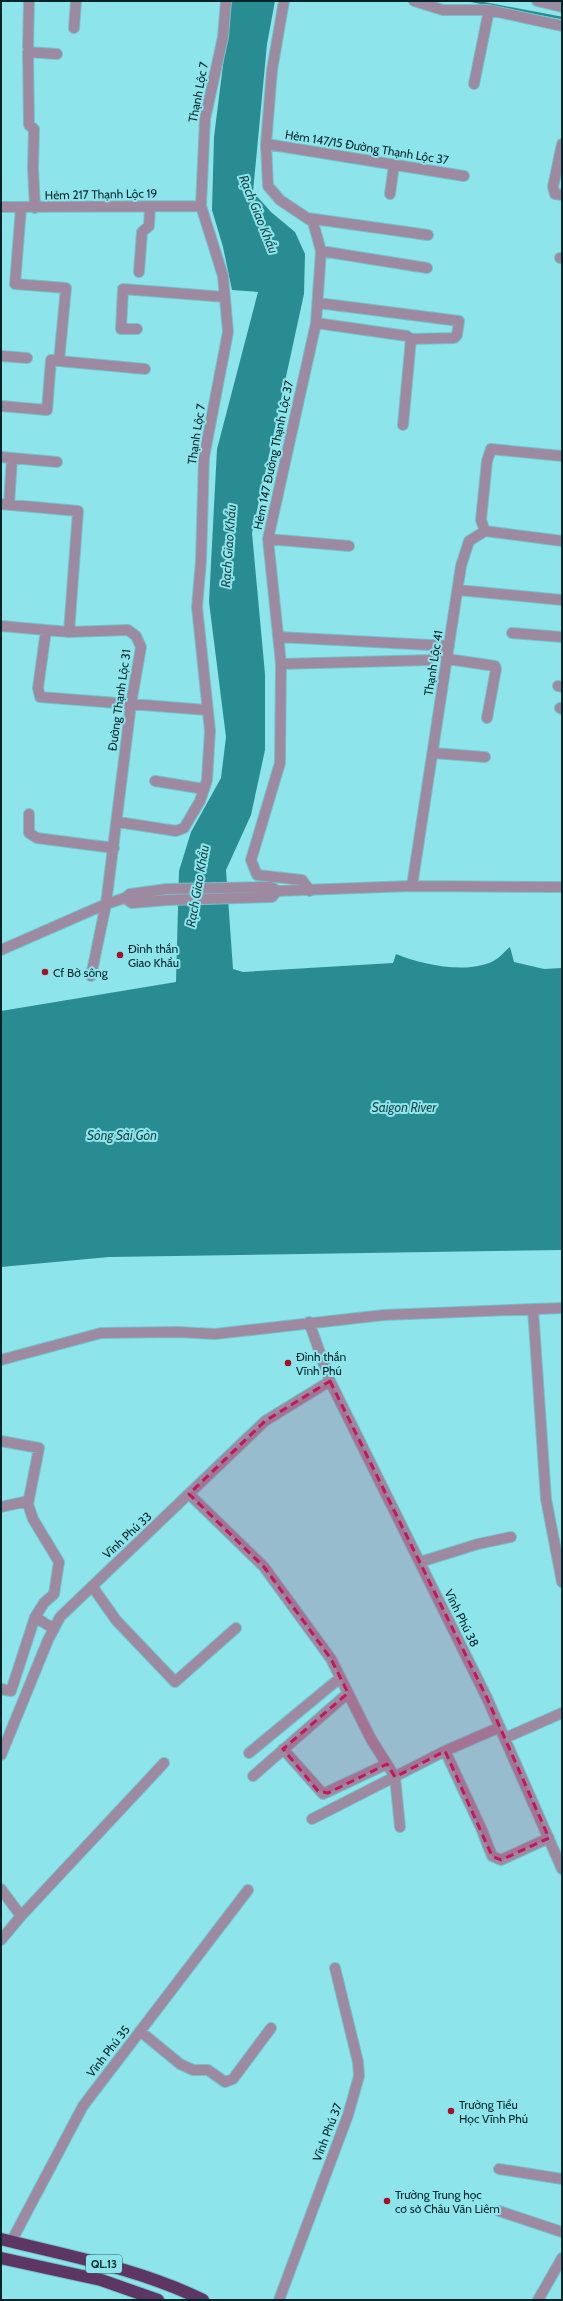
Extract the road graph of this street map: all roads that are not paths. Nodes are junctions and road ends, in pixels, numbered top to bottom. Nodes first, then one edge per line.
1 (29, 1) edge
2 (76, 1) edge
3 (226, 1) edge
4 (284, 1) edge
5 (414, 1) edge
6 (537, 1) edge
7 (562, 7) edge
8 (489, 10) junction
9 (562, 26) edge
10 (74, 28) dead end
11 (28, 47) dead end
12 (57, 54) dead end
13 (474, 84) dead end
14 (266, 144) junction
15 (562, 144) edge
16 (394, 165) junction
17 (464, 176) dead end
18 (390, 194) dead end
19 (562, 195) edge
20 (201, 206) junction
21 (1, 207) edge
22 (20, 208) junction
23 (35, 208) junction
24 (150, 209) junction
25 (307, 218) junction
26 (428, 235) dead end
27 (321, 251) junction
28 (428, 268) dead end
29 (139, 272) dead end
30 (225, 297) junction
31 (318, 303) junction
32 (316, 323) junction
33 (137, 329) dead end
34 (411, 339) junction
35 (1, 356) edge
36 (27, 358) dead end
37 (59, 361) junction
38 (144, 369) dead end
39 (1, 406) edge
40 (403, 425) dead end
41 (562, 456) edge
42 (1, 458) edge
43 (12, 458) junction
44 (57, 462) dead end
45 (5, 505) edge
46 (485, 531) junction
47 (268, 539) junction
48 (562, 541) edge
49 (349, 546) dead end
50 (458, 590) junction
51 (562, 600) edge
52 (1, 626) edge
53 (46, 630) junction
54 (69, 632) junction
55 (512, 633) dead end
56 (279, 637) junction
57 (562, 637) edge
58 (448, 653) junction
59 (281, 664) junction
60 (131, 704) junction
61 (207, 710) junction
62 (487, 718) dead end
63 (433, 753) junction
64 (485, 757) dead end
65 (155, 781) dead end
66 (204, 789) junction
67 (29, 814) dead end
68 (118, 822) junction
69 (114, 848) junction
70 (412, 886) junction
71 (562, 887) edge
72 (277, 891) junction
73 (310, 891) junction
74 (125, 898) junction
75 (106, 904) junction
76 (1, 950) edge
77 (91, 976) dead end
78 (562, 1308) edge
79 (533, 1309) junction
80 (309, 1322) junction
81 (1, 1360) edge
82 (330, 1381) junction
83 (1, 1441) edge
84 (189, 1494) junction
85 (28, 1500) junction
86 (1, 1507) edge
87 (510, 1536) dead end
88 (420, 1562) junction
89 (562, 1582) edge
90 (92, 1586) junction
91 (35, 1618) junction
92 (51, 1627) junction
93 (236, 1628) dead end
94 (340, 1678) junction
95 (1, 1689) edge
96 (348, 1693) junction
97 (562, 1713) edge
98 (500, 1727) junction
99 (505, 1738) junction
100 (283, 1749) junction
101 (445, 1751) junction
102 (249, 1753) dead end
103 (1, 1755) edge
104 (164, 1763) dead end
105 (387, 1764) junction
106 (253, 1776) dead end
107 (395, 1777) junction
108 (312, 1819) dead end
109 (400, 1827) dead end
110 (549, 1838) junction
111 (562, 1869) edge
112 (1, 1889) edge
113 (248, 1890) dead end
114 (21, 1916) junction
115 (1, 1940) edge
116 (335, 1968) dead end
117 (271, 2028) dead end
118 (140, 2031) junction
119 (499, 2169) dead end
120 (562, 2179) edge
121 (500, 2211) dead end
122 (562, 2232) edge
123 (6, 2241) edge
124 (1, 2258) edge
125 (562, 2258) edge
126 (158, 2300) edge
127 (203, 2300) edge
128 (279, 2300) edge
129 (538, 2300) edge

1 - 11 street
2 - 10 street
3 - 20 street, Thạnh Lộc 7
4 - 14 street, Hẻm 147 Đường Thạnh Lộc 37
5 - 8 street
6 - 7 street
8 - 9 street
8 - 13 street
12 - 23 street
14 - 16 street, Hẻm 147/15 Đường Thạnh Lộc 37
14 - 25 street, Hẻm 147 Đường Thạnh Lộc 37
15 - 19 street
16 - 17 street, Hẻm 147/15 Đường Thạnh Lộc 37
16 - 18 street
20 - 24 street, Hẻm 217 Thạnh Lộc 19
20 - 30 street, Thạnh Lộc 7
21 - 22 street, Hẻm 217 Thạnh Lộc 19
22 - 23 street, Hẻm 217 Thạnh Lộc 19
22 - 37 street
23 - 24 street, Hẻm 217 Thạnh Lộc 19
24 - 29 street
25 - 26 street
25 - 27 street, Hẻm 147 Đường Thạnh Lộc 37
27 - 28 street
27 - 31 street, Hẻm 147 Đường Thạnh Lộc 37
30 - 33 street
30 - 61 street, Thạnh Lộc 7
31 - 32 street, Hẻm 147 Đường Thạnh Lộc 37
31 - 34 street
32 - 34 street
32 - 47 street, Hẻm 147 Đường Thạnh Lộc 37
34 - 40 street
35 - 36 street
37 - 38 street
37 - 39 street
41 - 46 street
42 - 43 street
43 - 44 street
43 - 45 street
45 - 54 street
46 - 48 street
46 - 50 street, Thạnh Lộc 41
47 - 49 street
47 - 56 street, Hẻm 147 Đường Thạnh Lộc 37
50 - 51 street
50 - 58 street, Thạnh Lộc 41
52 - 53 street, Đường Thạnh Lộc 31
53 - 54 street, Đường Thạnh Lộc 31
53 - 60 street
54 - 60 street, Đường Thạnh Lộc 31
55 - 57 street
56 - 58 street
56 - 59 street, Hẻm 147 Đường Thạnh Lộc 37
58 - 59 street
58 - 62 street
58 - 63 street, Thạnh Lộc 41
59 - 73 street, Hẻm 147 Đường Thạnh Lộc 37
60 - 61 street
60 - 68 street, Đường Thạnh Lộc 31
61 - 66 street, Thạnh Lộc 7
63 - 64 street
63 - 70 street, Thạnh Lộc 41
65 - 66 street
66 - 68 street, Thạnh Lộc 7
67 - 69 street
68 - 69 street, Đường Thạnh Lộc 31
69 - 75 street, Đường Thạnh Lộc 31
70 - 71 street
70 - 73 street
72 - 73 street
72 - 74 street
72 - 74 street
74 - 75 street
75 - 76 street
75 - 77 street, Đường Thạnh Lộc 31
78 - 79 street
79 - 80 street
79 - 89 street
80 - 81 street
80 - 82 street, Vĩnh Phú 38
82 - 84 street, Vĩnh Phú 33
82 - 88 street, Vĩnh Phú 38
83 - 85 street
84 - 90 street, Vĩnh Phú 33
84 - 94 street
85 - 86 street
85 - 91 street
87 - 88 street
88 - 98 street, Vĩnh Phú 38
90 - 92 street, Vĩnh Phú 33
90 - 93 street
91 - 92 street
91 - 95 street
92 - 103 street, Vĩnh Phú 33
94 - 96 street
94 - 102 street
96 - 100 street
96 - 105 street
97 - 99 street
98 - 99 street, Vĩnh Phú 38
98 - 101 street
99 - 110 street, Vĩnh Phú 38
100 - 105 street
100 - 106 street
101 - 107 street
101 - 110 street
104 - 114 street
105 - 107 street
107 - 108 street
107 - 109 street
110 - 111 street, Vĩnh Phú 38
112 - 114 street
113 - 118 street, Vĩnh Phú 35
114 - 115 street
116 - 128 street, Vĩnh Phú 37
117 - 118 street
118 - 123 street, Vĩnh Phú 35
119 - 120 street
121 - 122 street
123 - 127 highway, QL.13
124 - 126 highway, QL.13
125 - 129 street

